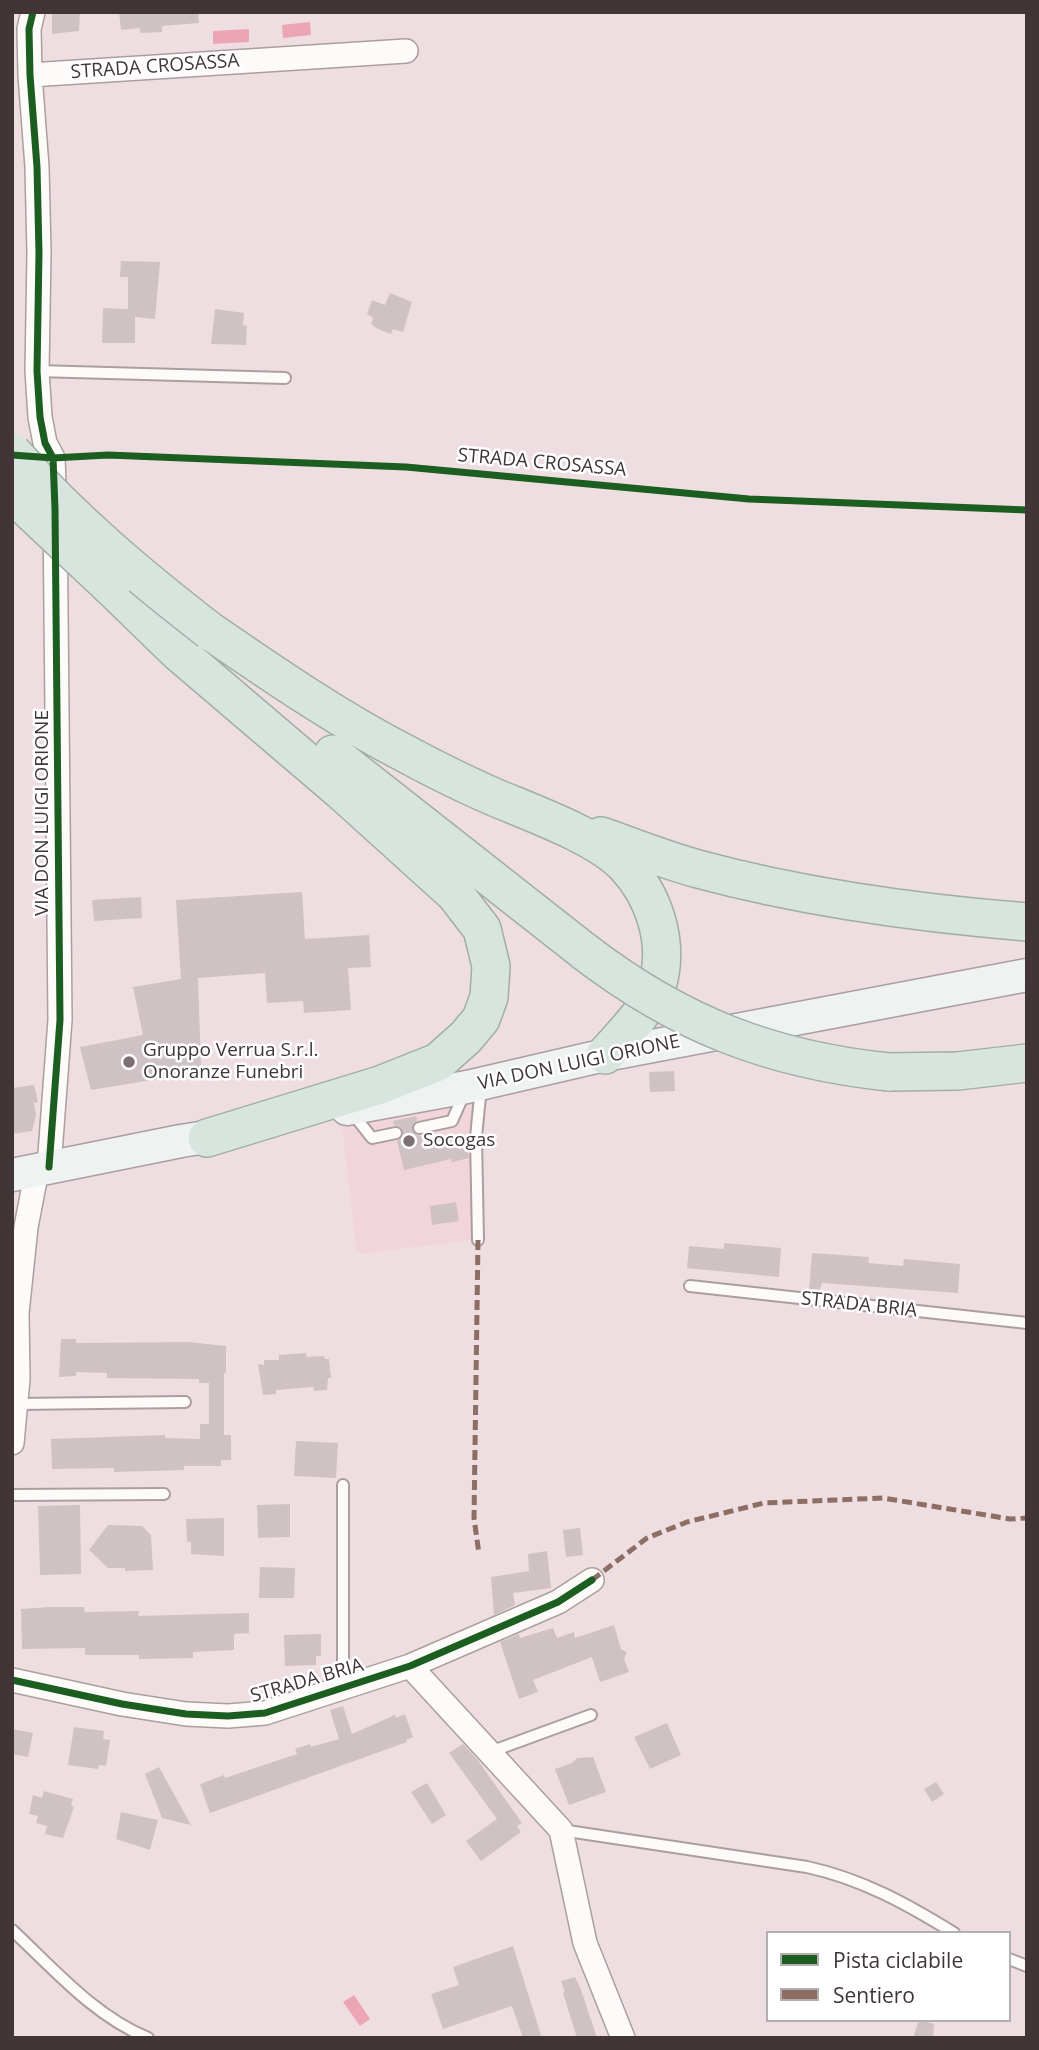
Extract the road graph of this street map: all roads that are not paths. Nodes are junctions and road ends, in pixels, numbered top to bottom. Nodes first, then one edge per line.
1 (33, 12) edge
2 (406, 51) dead end
3 (30, 75) junction
4 (37, 371) junction
5 (285, 378) dead end
6 (12, 454) edge
7 (53, 458) junction
8 (12, 494) edge
9 (191, 642) junction
10 (527, 811) junction
11 (1027, 922) edge
12 (1027, 975) edge
13 (605, 1055) junction
14 (1027, 1063) edge
15 (474, 1085) junction
16 (349, 1108) junction
17 (419, 1128) dead end
18 (396, 1133) dead end
19 (207, 1138) junction
20 (33, 1171) edge
21 (478, 1240) dead end
22 (690, 1286) dead end
23 (1027, 1323) edge
24 (15, 1378) edge
25 (185, 1402) dead end
26 (16, 1404) junction
27 (12, 1443) edge
28 (343, 1485) dead end
29 (164, 1494) dead end
30 (12, 1495) edge
31 (592, 1580) dead end
32 (410, 1666) junction
33 (12, 1680) edge
34 (342, 1689) junction
35 (591, 1714) dead end
36 (491, 1752) junction
37 (561, 1830) junction
38 (12, 1930) edge
39 (951, 1931) edge
40 (148, 2038) edge
41 (623, 2038) edge

1 - 3 street
2 - 3 street, STRADA CROSASSA
3 - 4 street
4 - 5 lane
4 - 7 street
6 - 7 street
6 - 9 highway, bridge
7 - 20 street, VIA DON LUIGI ORIONE
8 - 9 highway, bridge
9 - 10 highway
9 - 14 highway, bridge
9 - 19 highway
10 - 11 highway
10 - 13 highway
12 - 13 main road, VIA DON LUIGI ORIONE
13 - 15 main road, VIA DON LUIGI ORIONE
15 - 16 main road, VIA DON LUIGI ORIONE
15 - 17 lane
15 - 21 lane
16 - 18 lane
16 - 19 main road, VIA DON LUIGI ORIONE
19 - 20 main road, VIA DON LUIGI ORIONE
20 - 24 street
22 - 23 lane, STRADA BRIA
24 - 26 street
25 - 26 lane
26 - 27 street
28 - 34 lane
29 - 30 lane
31 - 32 street, STRADA BRIA
32 - 34 street, STRADA BRIA
32 - 36 street
33 - 34 street, STRADA BRIA
35 - 36 lane
36 - 37 street
37 - 39 lane
37 - 41 street
38 - 40 lane

